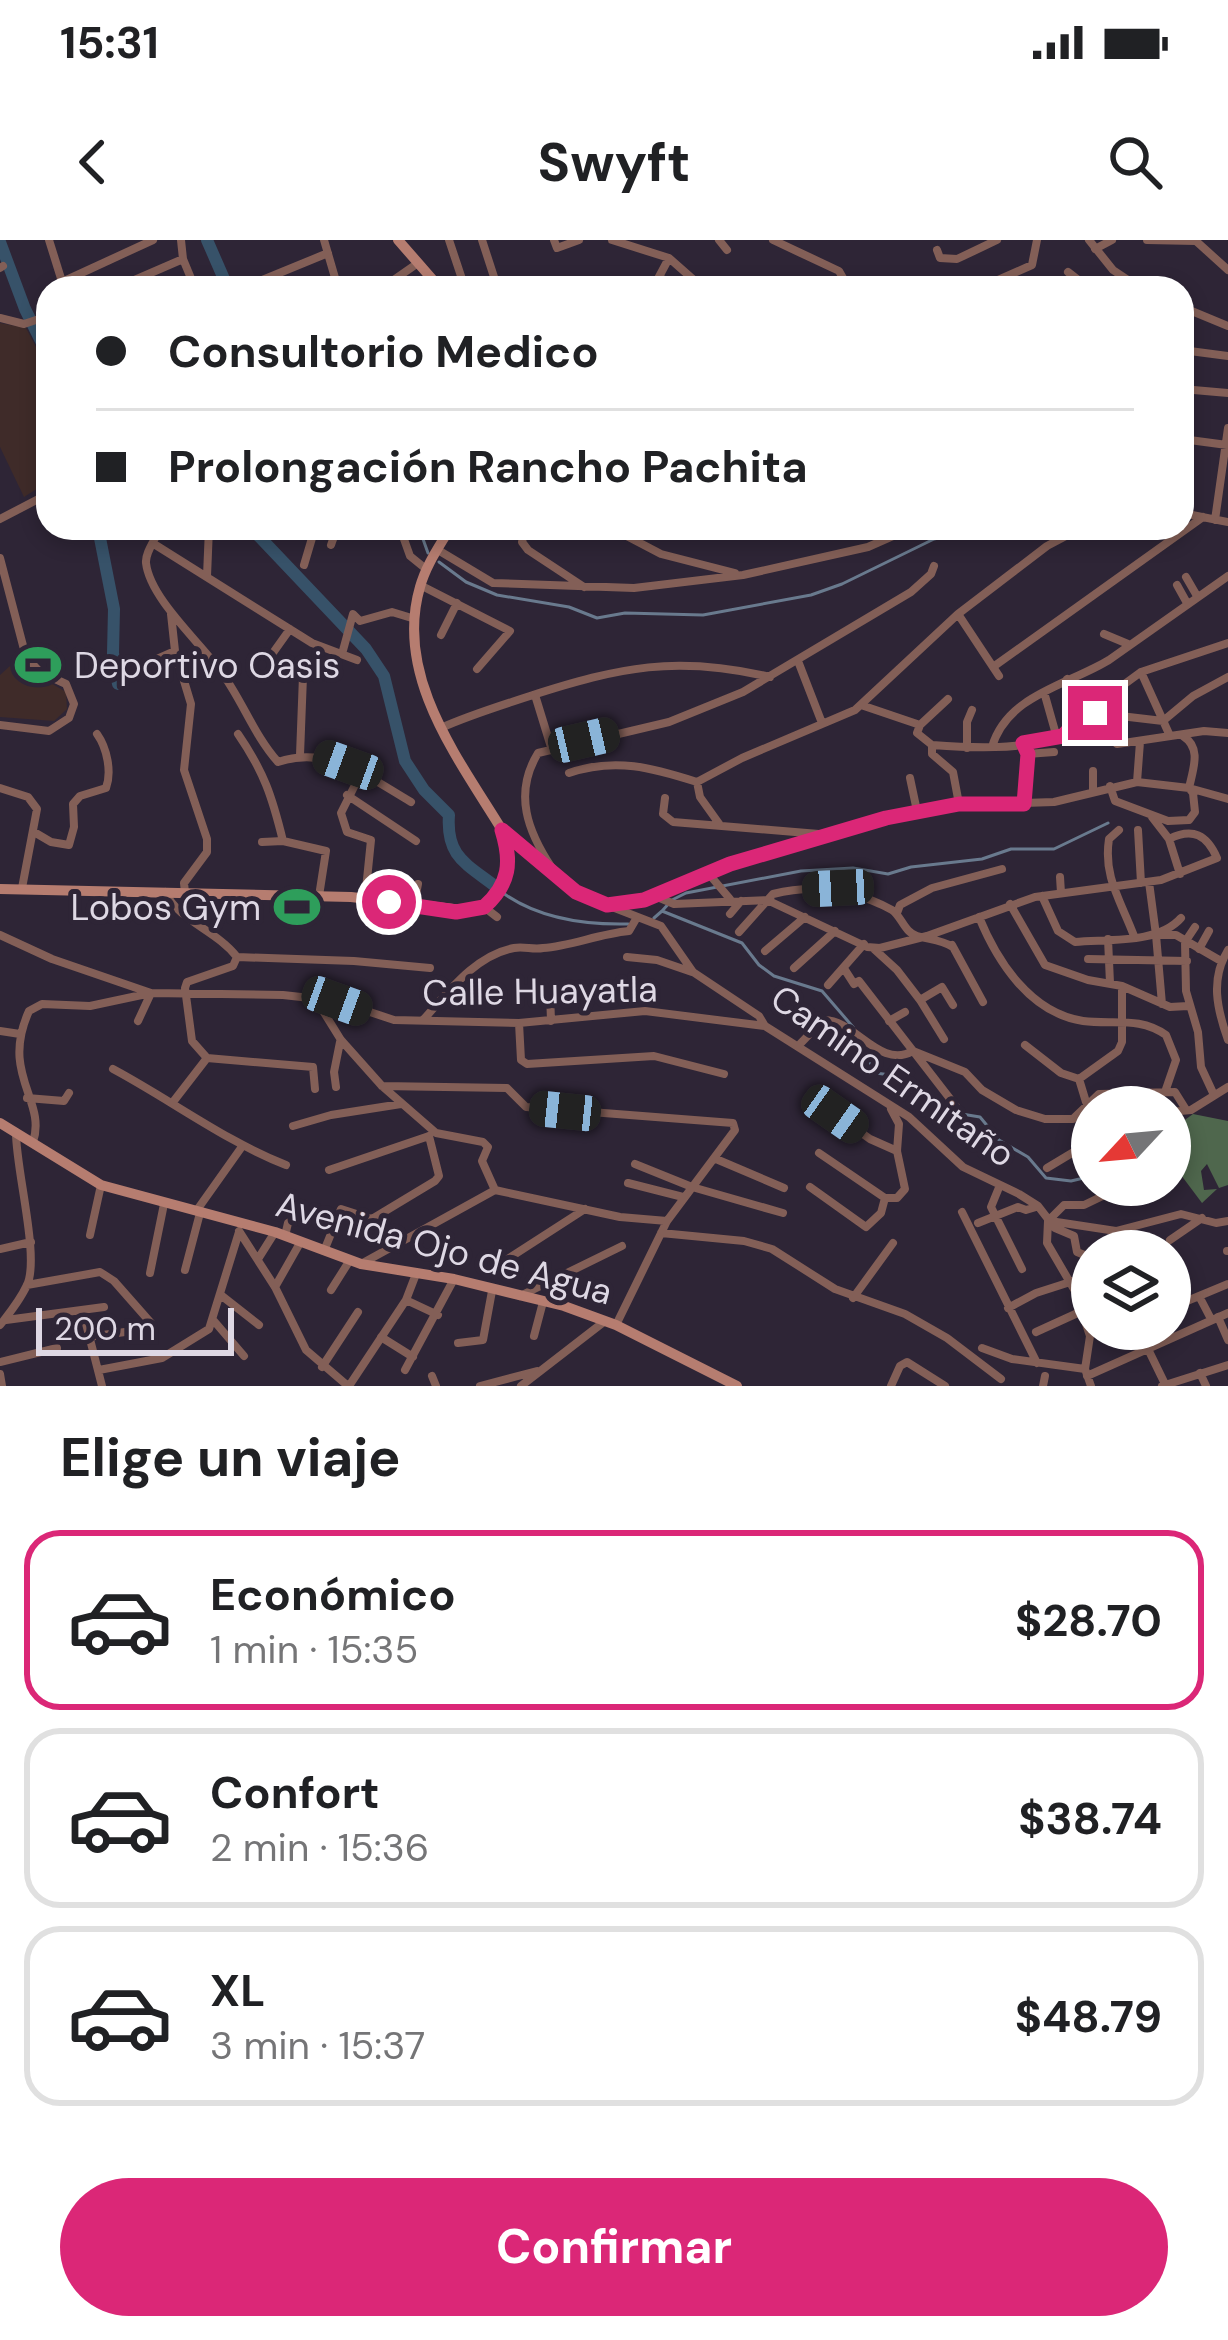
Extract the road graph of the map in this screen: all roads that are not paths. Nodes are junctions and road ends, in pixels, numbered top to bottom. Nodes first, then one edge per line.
1 (49, 240) edge
2 (153, 240) edge
3 (181, 240) edge
4 (324, 240) edge
5 (398, 240) edge
6 (449, 240) edge
7 (482, 240) edge
8 (580, 240) edge
9 (612, 240) edge
10 (639, 240) edge
11 (719, 240) edge
12 (772, 240) edge
13 (997, 240) edge
14 (1037, 240) edge
15 (1112, 240) edge
16 (1147, 240) edge
17 (555, 244) edge
18 (1092, 244) edge
19 (628, 246) junction
20 (727, 250) dead end
21 (938, 250) dead end
22 (328, 254) junction
23 (669, 258) junction
24 (183, 259) junction
25 (418, 262) junction
26 (1228, 270) edge
27 (1068, 272) dead end
28 (1011, 274) joint
29 (60, 276) edge
30 (81, 276) edge
31 (144, 276) edge
32 (190, 276) edge
33 (273, 276) edge
34 (334, 276) edge
35 (399, 276) edge
36 (430, 276) edge
37 (461, 276) edge
38 (494, 276) edge
39 (660, 276) edge
40 (689, 276) edge
41 (842, 276) edge
42 (1007, 276) edge
43 (1074, 276) edge
44 (1122, 276) edge
45 (1194, 312) edge
46 (0, 318) edge
47 (36, 321) edge
48 (1228, 326) edge
49 (1194, 352) edge
50 (1228, 356) edge
51 (1194, 389) edge
52 (1228, 393) edge
53 (1228, 428) edge
54 (1194, 441) edge
55 (1227, 445) edge
56 (36, 500) edge
57 (32, 502) junction
58 (36, 502) edge
59 (1194, 516) edge
60 (1203, 518) junction
61 (0, 519) edge
62 (1215, 520) junction
63 (1228, 522) edge
64 (1194, 524) edge
65 (156, 540) edge
66 (208, 540) edge
67 (311, 540) edge
68 (332, 540) edge
69 (404, 540) edge
70 (443, 540) edge
71 (525, 540) edge
72 (636, 540) edge
73 (884, 540) edge
74 (1058, 540) edge
75 (1172, 540) edge
76 (154, 544) junction
77 (331, 544) dead end
78 (438, 550) junction
79 (0, 558) edge
80 (304, 565) dead end
81 (934, 566) dead end
82 (426, 569) junction
83 (743, 575) junction
84 (1228, 576) edge
85 (1186, 577) dead end
86 (206, 578) junction
87 (420, 585) junction
88 (1177, 585) dead end
89 (585, 588) junction
90 (1197, 596) junction
91 (457, 603) junction
92 (1186, 603) junction
93 (171, 613) junction
94 (958, 614) junction
95 (415, 619) junction
96 (290, 629) junction
97 (1104, 634) dead end
98 (441, 635) dead end
99 (1228, 643) edge
100 (1129, 644) junction
101 (175, 651) junction
102 (342, 653) junction
103 (270, 656) dead end
104 (157, 659) dead end
105 (357, 660) dead end
106 (798, 662) junction
107 (477, 669) dead end
108 (1141, 672) junction
109 (303, 676) dead end
110 (772, 677) junction
111 (1228, 677) edge
112 (1066, 678) junction
113 (1044, 692) junction
114 (535, 695) junction
115 (948, 700) dead end
116 (861, 705) junction
117 (972, 710) dead end
118 (1084, 714) junction
119 (1163, 721) junction
120 (822, 723) junction
121 (0, 725) edge
122 (920, 725) junction
123 (441, 728) junction
124 (98, 734) dead end
125 (238, 734) dead end
126 (1227, 734) edge
127 (1182, 735) junction
128 (1170, 736) junction
129 (1057, 738) junction
130 (1140, 742) junction
131 (932, 746) junction
132 (551, 747) junction
133 (992, 747) junction
134 (967, 748) junction
135 (1025, 748) junction
136 (1054, 752) dead end
137 (300, 755) junction
138 (1093, 771) dead end
139 (361, 773) junction
140 (569, 773) dead end
141 (910, 778) dead end
142 (698, 782) junction
143 (1137, 782) junction
144 (1110, 786) junction
145 (0, 788) edge
146 (1189, 788) junction
147 (1093, 790) junction
148 (347, 795) junction
149 (665, 798) dead end
150 (1228, 799) edge
151 (411, 802) dead end
152 (959, 804) junction
153 (1024, 804) junction
154 (917, 811) junction
155 (1146, 812) junction
156 (720, 825) junction
157 (502, 830) junction
158 (1119, 830) dead end
159 (1138, 830) dead end
160 (34, 832) junction
161 (825, 834) junction
162 (1169, 839) junction
163 (283, 841) junction
164 (416, 841) dead end
165 (262, 842) dead end
166 (1002, 869) dead end
167 (711, 872) junction
168 (1180, 874) junction
169 (556, 875) junction
170 (1060, 877) dead end
171 (1145, 883) junction
172 (418, 884) dead end
173 (22, 888) junction
174 (1110, 888) junction
175 (0, 889) edge
176 (165, 892) junction
177 (184, 892) junction
178 (1061, 892) junction
179 (656, 896) junction
180 (1042, 896) junction
181 (318, 897) junction
182 (365, 899) junction
183 (730, 900) junction
184 (742, 900) junction
185 (767, 900) junction
186 (1010, 904) junction
187 (607, 905) junction
188 (413, 906) junction
189 (484, 907) junction
190 (897, 913) junction
191 (730, 914) dead end
192 (979, 916) junction
193 (497, 917) dead end
194 (805, 917) junction
195 (637, 918) junction
196 (1181, 918) dead end
197 (1195, 928) dead end
198 (944, 930) junction
199 (835, 931) junction
200 (739, 932) dead end
201 (1209, 932) dead end
202 (0, 935) edge
203 (1133, 935) junction
204 (1156, 935) junction
205 (927, 936) junction
206 (1108, 939) junction
207 (1185, 942) junction
208 (868, 946) junction
209 (953, 947) junction
210 (1199, 949) junction
211 (1228, 950) edge
212 (765, 951) dead end
213 (237, 957) junction
214 (627, 957) dead end
215 (1088, 959) dead end
216 (1158, 959) junction
217 (1109, 960) junction
218 (1187, 961) junction
219 (1221, 961) junction
220 (430, 968) dead end
221 (794, 968) dead end
222 (844, 970) junction
223 (694, 972) junction
224 (1110, 983) junction
225 (828, 985) dead end
226 (1122, 986) junction
227 (550, 992) dead end
228 (151, 993) junction
229 (188, 994) junction
230 (315, 998) junction
231 (920, 1000) junction
232 (983, 1001) dead end
233 (1162, 1004) junction
234 (953, 1005) dead end
235 (1188, 1006) junction
236 (905, 1012) dead end
237 (423, 1020) junction
238 (551, 1021) junction
239 (889, 1021) junction
240 (1120, 1021) junction
241 (138, 1022) dead end
242 (519, 1023) junction
243 (765, 1026) junction
244 (0, 1031) edge
245 (1227, 1033) edge
246 (20, 1034) junction
247 (944, 1039) dead end
248 (341, 1040) junction
249 (800, 1044) junction
250 (1025, 1045) dead end
251 (913, 1051) junction
252 (206, 1058) junction
253 (113, 1069) dead end
254 (724, 1074) dead end
255 (1079, 1079) junction
256 (382, 1086) junction
257 (1081, 1086) edge
258 (1167, 1086) edge
259 (1228, 1087) edge
260 (336, 1088) dead end
261 (315, 1089) dead end
262 (69, 1093) dead end
263 (1214, 1095) junction
264 (27, 1098) junction
265 (173, 1102) junction
266 (402, 1104) junction
267 (890, 1108) junction
268 (958, 1108) dead end
269 (1191, 1110) edge
270 (835, 1114) dead end
271 (1071, 1119) edge
272 (0, 1123) edge
273 (293, 1126) dead end
274 (16, 1132) junction
275 (432, 1135) junction
276 (33, 1142) junction
277 (242, 1148) junction
278 (897, 1151) junction
279 (819, 1154) dead end
280 (1071, 1155) edge
281 (716, 1160) junction
282 (635, 1164) dead end
283 (286, 1165) dead end
284 (1047, 1168) dead end
285 (328, 1170) dead end
286 (628, 1183) dead end
287 (101, 1185) junction
288 (1000, 1185) junction
289 (692, 1187) junction
290 (811, 1187) dead end
291 (784, 1188) dead end
292 (496, 1190) junction
293 (683, 1198) junction
294 (885, 1198) junction
295 (164, 1204) junction
296 (1071, 1205) edge
297 (1038, 1206) junction
298 (586, 1208) junction
299 (307, 1212) dead end
300 (962, 1212) dead end
301 (198, 1213) junction
302 (783, 1213) dead end
303 (997, 1215) junction
304 (1203, 1217) junction
305 (667, 1221) junction
306 (1048, 1221) junction
307 (1228, 1221) edge
308 (978, 1223) dead end
309 (237, 1228) junction
310 (1184, 1230) edge
311 (661, 1233) junction
312 (280, 1234) junction
313 (1071, 1234) edge
314 (90, 1235) dead end
315 (31, 1242) junction
316 (300, 1243) junction
317 (893, 1243) dead end
318 (622, 1246) dead end
319 (0, 1249) edge
320 (324, 1251) junction
321 (258, 1259) junction
322 (356, 1262) junction
323 (503, 1262) dead end
324 (1022, 1269) dead end
325 (185, 1270) dead end
326 (150, 1273) dead end
327 (416, 1274) junction
328 (454, 1279) junction
329 (1069, 1280) junction
330 (1228, 1284) edge
331 (1071, 1285) edge
332 (28, 1286) junction
333 (275, 1287) junction
334 (331, 1290) dead end
335 (492, 1291) junction
336 (222, 1296) junction
337 (1199, 1296) junction
338 (519, 1297) junction
339 (853, 1298) junction
340 (1191, 1299) edge
341 (406, 1300) junction
342 (543, 1302) junction
343 (104, 1306) dead end
344 (1008, 1308) junction
345 (83, 1312) junction
346 (358, 1312) dead end
347 (438, 1316) junction
348 (1071, 1316) edge
349 (1219, 1316) edge
350 (4, 1317) edge
351 (214, 1321) junction
352 (611, 1323) junction
353 (259, 1325) dead end
354 (1191, 1328) edge
355 (1036, 1332) dead end
356 (534, 1336) dead end
357 (88, 1337) junction
358 (381, 1337) junction
359 (1228, 1340) edge
360 (458, 1343) dead end
361 (57, 1348) dead end
362 (1090, 1350) edge
363 (1140, 1350) edge
364 (1148, 1350) edge
365 (244, 1356) dead end
366 (413, 1357) junction
367 (0, 1362) edge
368 (1037, 1363) junction
369 (1228, 1365) edge
370 (322, 1366) junction
371 (98, 1370) junction
372 (405, 1370) dead end
373 (538, 1371) junction
374 (1086, 1372) junction
375 (1200, 1373) junction
376 (0, 1374) edge
377 (1003, 1383) edge
378 (939, 1384) edge
379 (2, 1386) edge
380 (102, 1386) edge
381 (349, 1386) edge
382 (480, 1386) edge
383 (521, 1386) edge
384 (737, 1386) edge
385 (891, 1386) edge
386 (1091, 1386) edge
387 (1165, 1386) edge
388 (1206, 1386) edge

1 - 29 street
2 - 30 street
3 - 24 street
4 - 22 street
5 - 25 main road
6 - 37 street
7 - 38 street
8 - 17 street
9 - 19 street
10 - 19 street
11 - 20 street
12 - 41 street
13 - 21 street
14 - 28 street
15 - 18 street
16 - 26 street
18 - 44 street
19 - 23 street
22 - 33 street
22 - 34 street
23 - 39 street
23 - 40 street
24 - 31 street
24 - 32 street
25 - 35 street
25 - 36 main road
27 - 43 street
28 - 42 street
45 - 48 street
46 - 47 street
49 - 50 street
51 - 52 street
53 - 55 street
54 - 55 street
55 - 62 street
56 - 57 street
57 - 58 street
57 - 61 street
59 - 60 street
60 - 62 street
60 - 64 street
62 - 63 street
65 - 76 street
66 - 86 street
67 - 80 street
68 - 77 street
69 - 82 street
70 - 78 main road
71 - 89 street
72 - 83 street
73 - 83 street
74 - 94 street
75 - 94 street
76 - 86 street
76 - 93 street
78 - 82 main road
78 - 89 street
79 - 121 street
81 - 106 street
82 - 87 main road
83 - 89 street
84 - 90 street
85 - 90 street
86 - 96 street
87 - 91 street
87 - 95 main road
88 - 92 street
90 - 92 street
91 - 98 street
91 - 107 street
92 - 100 street
93 - 101 street
93 - 137 street
94 - 116 street
95 - 102 street
95 - 123 main road
96 - 102 street
96 - 103 street
97 - 100 street
99 - 108 street
100 - 112 street
101 - 104 street
101 - 177 street
102 - 105 street
106 - 110 street
106 - 120 street
108 - 118 street
108 - 119 street
109 - 137 street
110 - 114 street
110 - 132 street
111 - 119 street
112 - 113 street
112 - 118 street
113 - 129 street
113 - 133 street
114 - 123 street
114 - 132 street
115 - 122 street
116 - 120 street
116 - 122 street
117 - 134 street
118 - 119 street
118 - 129 street
118 - 130 street
119 - 128 street
120 - 142 street
122 - 131 street
123 - 157 main road
124 - 160 street
125 - 163 street
126 - 127 street
127 - 128 street
127 - 146 street
128 - 130 street
129 - 135 street
130 - 143 street
131 - 134 street
131 - 152 street
132 - 169 street
133 - 134 street
133 - 135 street
135 - 136 street
135 - 153 street
137 - 139 street
138 - 147 street
139 - 148 street
139 - 151 street
140 - 142 street
141 - 154 street
142 - 156 street
143 - 144 street
143 - 146 street
144 - 147 street
144 - 155 street
145 - 160 street
146 - 150 street
146 - 155 street
147 - 153 street
148 - 164 street
148 - 182 street
149 - 156 street
152 - 153 street
152 - 154 street
154 - 161 street
155 - 162 street
156 - 161 street
157 - 169 street, Camino Ermitaño
157 - 189 main road
158 - 174 street
159 - 171 street
160 - 173 street
161 - 167 street
162 - 168 street
162 - 168 street
163 - 165 street
163 - 181 street
166 - 190 street
167 - 179 street
167 - 183 street
168 - 171 street
169 - 187 street, Camino Ermitaño
170 - 178 street
171 - 174 street
171 - 204 street
172 - 188 street
173 - 175 main road
173 - 176 main road
174 - 178 street
174 - 203 street
176 - 177 main road
176 - 213 street
177 - 181 main road
178 - 180 street
179 - 183 street
179 - 187 street
180 - 186 street
180 - 206 street
181 - 182 main road
182 - 188 main road
183 - 184 street
184 - 185 street
184 - 191 street
185 - 190 street
185 - 194 street
185 - 200 street
186 - 192 street
186 - 224 street
187 - 195 street, Camino Ermitaño
188 - 189 main road
189 - 193 street
190 - 205 street
192 - 198 street
192 - 240 street
194 - 199 street
194 - 212 street
195 - 223 street, Camino Ermitaño
195 - 237 street
196 - 204 street
197 - 207 street
198 - 205 street
198 - 209 street
199 - 208 street
199 - 221 street
201 - 210 street
202 - 228 street
203 - 204 street
203 - 206 street
204 - 207 street
204 - 216 street
205 - 208 street
205 - 209 street
206 - 217 street
207 - 210 street
207 - 218 street
208 - 222 street
208 - 231 street
209 - 232 street
210 - 219 street
211 - 219 street
213 - 220 street
213 - 229 street
214 - 223 street
215 - 217 street
216 - 217 street
216 - 218 street
216 - 233 street
217 - 224 street
218 - 235 street
219 - 245 street
222 - 225 street
222 - 239 street
223 - 243 street, Camino Ermitaño
224 - 226 street
226 - 233 street
226 - 240 street
227 - 238 street
228 - 229 street, Calle Huayatla
228 - 241 street
228 - 246 street, Calle Huayatla
229 - 230 street, Calle Huayatla
229 - 252 street
230 - 237 street, Calle Huayatla
230 - 248 street
231 - 234 street
231 - 247 street
233 - 235 street
235 - 263 street
236 - 239 street
237 - 242 street, Calle Huayatla
238 - 242 street, Calle Huayatla
238 - 243 street, Calle Huayatla
239 - 251 street
240 - 255 street
240 - 258 street
242 - 254 street
243 - 249 street, Camino Ermitaño
244 - 246 street
246 - 264 street
248 - 256 street
248 - 260 street
249 - 251 street
249 - 267 street, Camino Ermitaño
250 - 255 street
251 - 268 street
251 - 271 street
252 - 261 street
252 - 265 street
253 - 265 street
255 - 257 street
256 - 266 street
256 - 281 street
259 - 263 street
262 - 264 street
263 - 269 street
264 - 276 street
265 - 277 street
266 - 273 street
266 - 275 street
267 - 278 street
267 - 288 street, Camino Ermitaño
270 - 278 street
272 - 274 main road, Avenida Ojo de Agua
274 - 276 main road, Avenida Ojo de Agua
274 - 315 street
275 - 285 street
275 - 292 street
275 - 320 street
276 - 287 main road, Avenida Ojo de Agua
277 - 283 street
277 - 301 street
278 - 294 street
279 - 294 street
280 - 284 street
281 - 289 street
281 - 291 street
282 - 289 street
286 - 293 street
287 - 295 main road, Avenida Ojo de Agua
287 - 314 street
288 - 297 street, Camino Ermitaño
288 - 303 street
289 - 293 street
289 - 302 street
290 - 294 street
292 - 298 street
292 - 322 street
293 - 305 street
295 - 301 main road, Avenida Ojo de Agua
295 - 326 street
296 - 306 street
297 - 303 street
297 - 306 street, Camino Ermitaño
298 - 305 street
298 - 323 street
299 - 312 street
300 - 344 street
301 - 309 main road, Avenida Ojo de Agua
301 - 325 street
303 - 308 street
303 - 324 street
304 - 306 street
304 - 307 street
304 - 310 street
305 - 311 street
306 - 313 street
306 - 329 street
309 - 312 main road, Avenida Ojo de Agua
309 - 321 street
309 - 336 street
311 - 339 street
311 - 352 street
312 - 316 main road, Avenida Ojo de Agua
312 - 321 street
315 - 319 street
315 - 332 street
316 - 320 main road, Avenida Ojo de Agua
316 - 333 street
317 - 339 street
318 - 338 street
320 - 322 main road, Avenida Ojo de Agua
321 - 333 street
322 - 327 main road, Avenida Ojo de Agua
322 - 334 street
327 - 328 main road, Avenida Ojo de Agua
327 - 341 street
328 - 335 main road, Avenida Ojo de Agua
328 - 347 street
329 - 331 street
329 - 344 street
330 - 337 street
332 - 350 street
332 - 357 street
333 - 370 street
335 - 338 main road, Avenida Ojo de Agua
335 - 360 street
336 - 351 street
336 - 353 street
337 - 340 street
337 - 349 street
338 - 342 main road, Avenida Ojo de Agua
339 - 377 street
341 - 347 street
341 - 358 street
342 - 352 main road, Avenida Ojo de Agua
342 - 356 street
343 - 345 street
344 - 368 street
345 - 350 street
345 - 357 street
346 - 370 street
347 - 366 street
348 - 355 street
349 - 354 street
349 - 359 street
351 - 365 street
351 - 371 street
352 - 373 street
352 - 384 main road, Avenida Ojo de Agua
357 - 371 street
358 - 366 street
358 - 381 street
361 - 367 street
362 - 374 street
363 - 374 street
364 - 387 street
366 - 372 street
368 - 374 street
368 - 377 street
369 - 375 street
370 - 381 street
371 - 380 street
373 - 382 street
373 - 383 street
374 - 386 street
375 - 387 street
375 - 388 street
376 - 379 street
378 - 385 street

